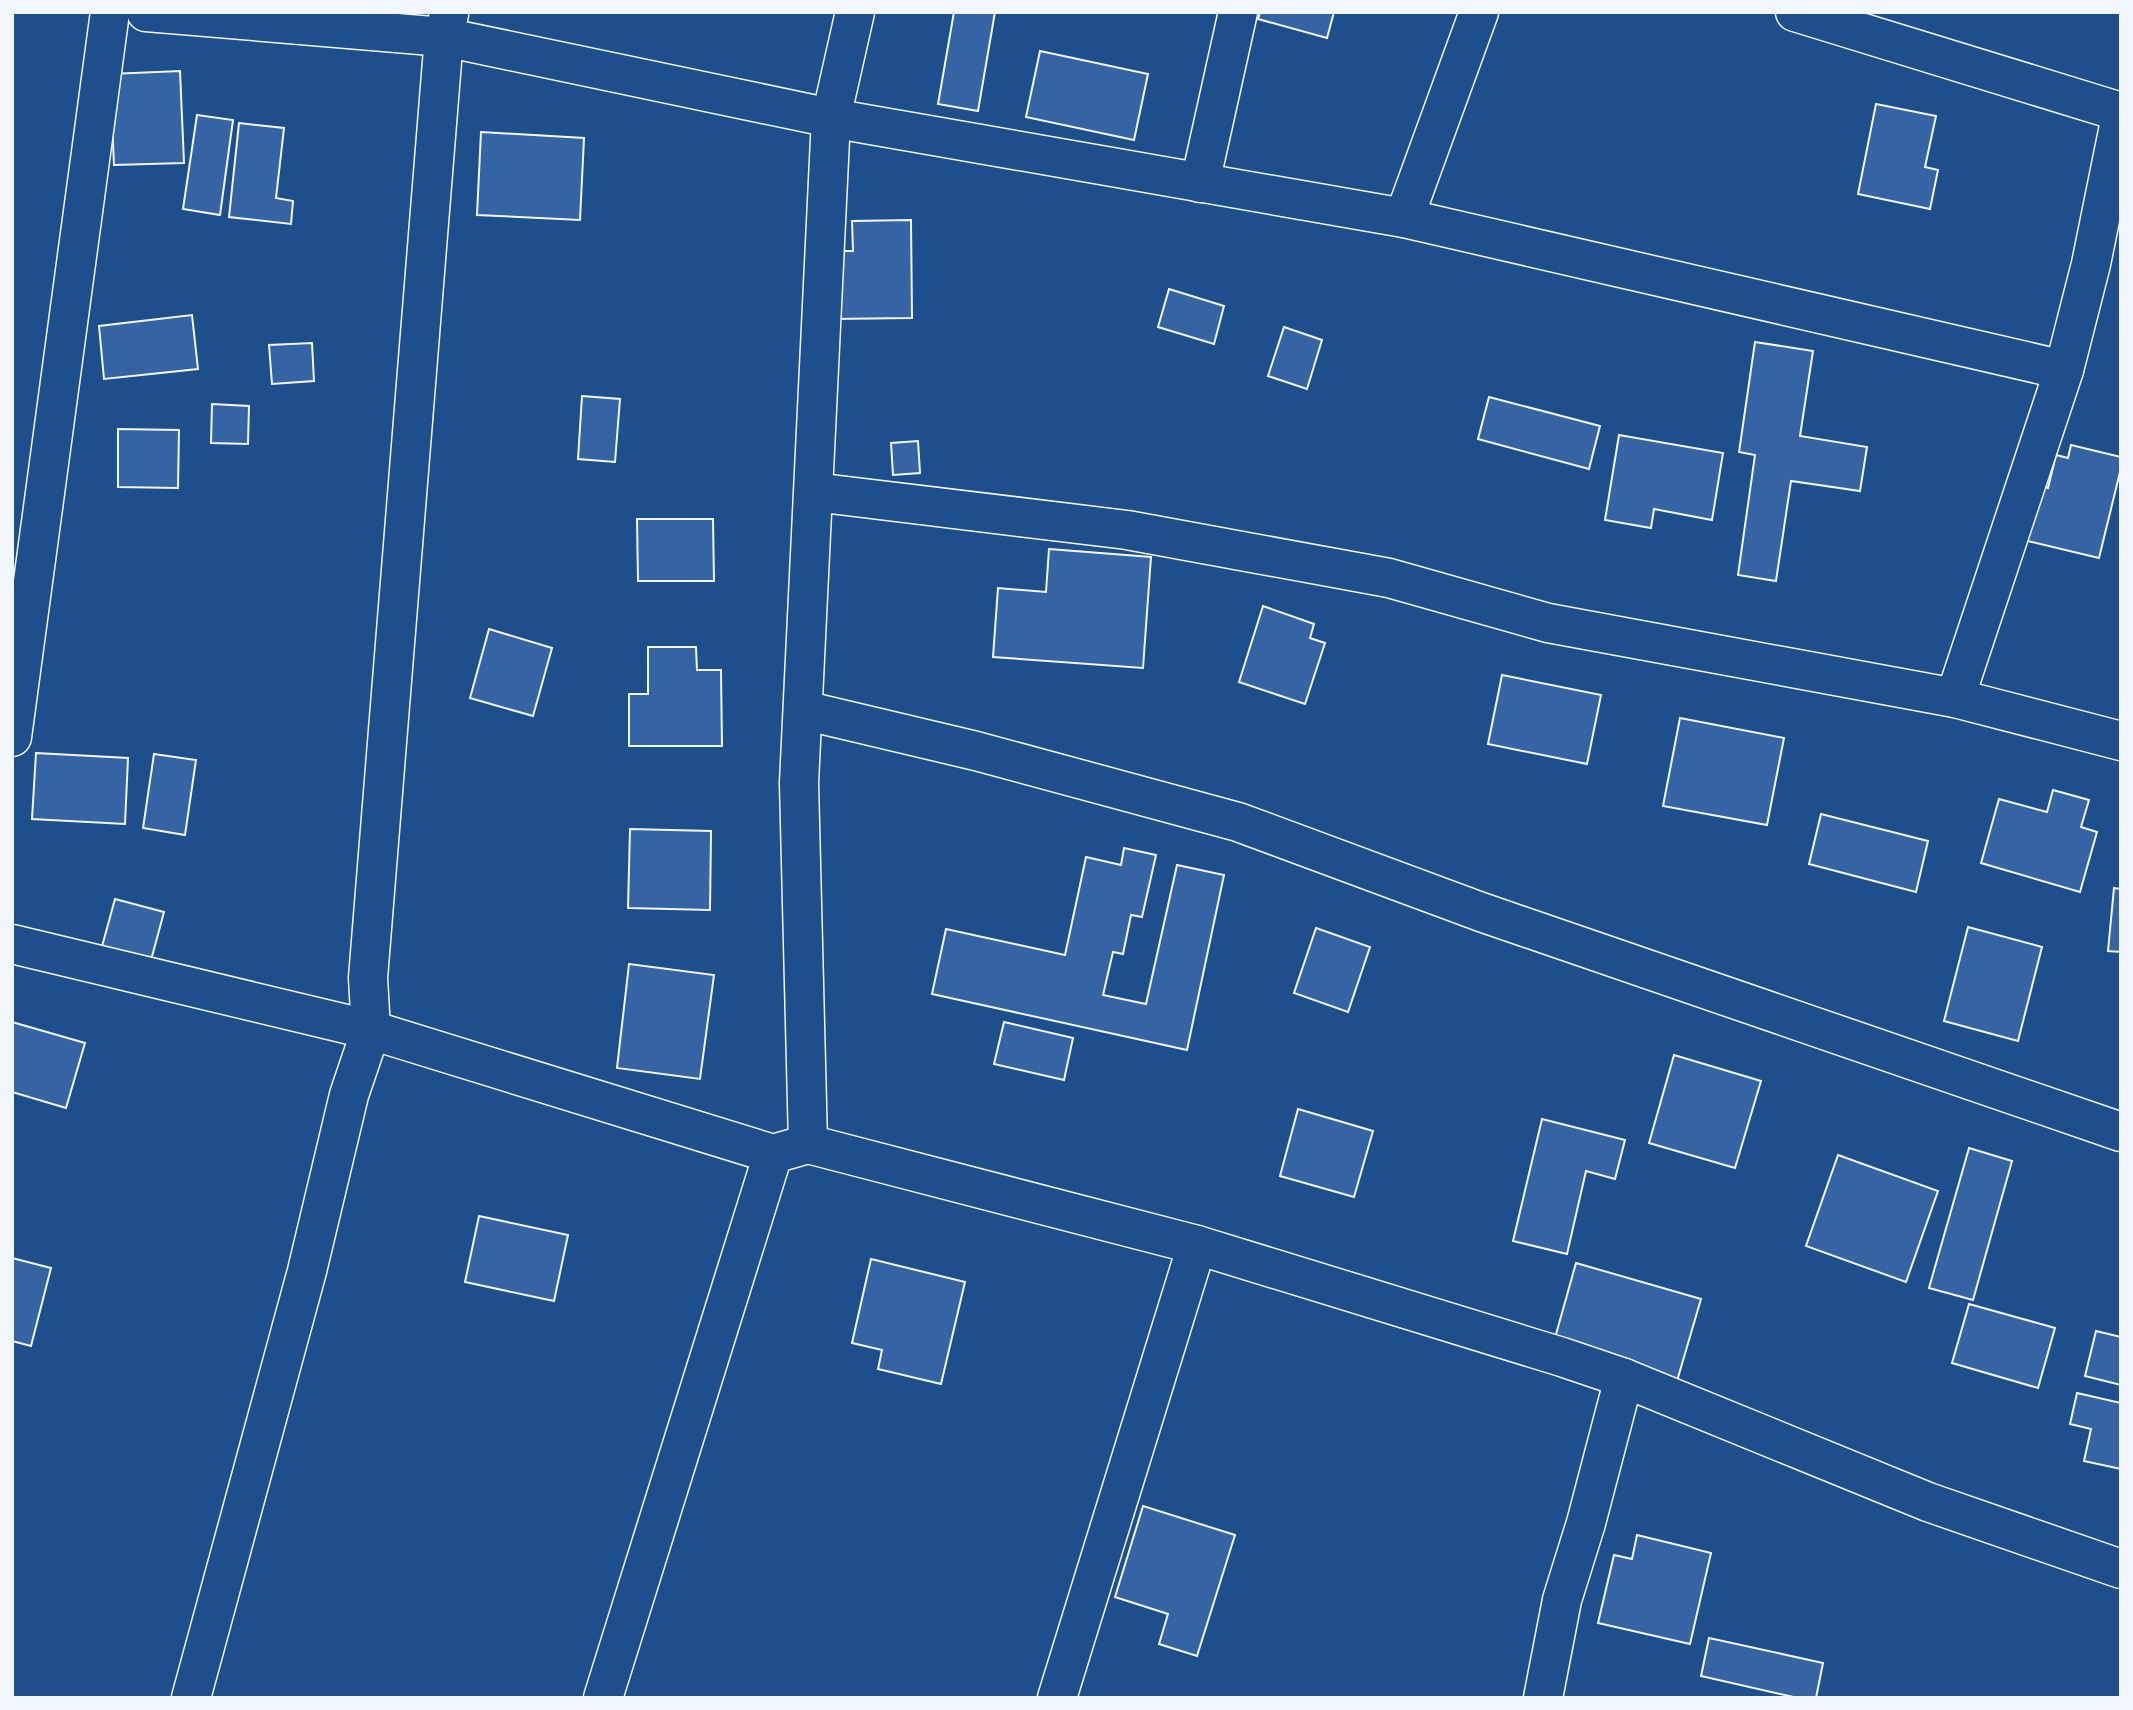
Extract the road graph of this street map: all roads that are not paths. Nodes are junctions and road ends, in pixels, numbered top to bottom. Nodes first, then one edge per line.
1 (110, 12) edge
2 (146, 12) edge
3 (855, 12) edge
4 (1237, 12) edge
5 (1479, 12) edge
6 (1795, 12) edge
7 (447, 25) edge
8 (2121, 114) edge
9 (831, 118) junction
10 (1200, 183) junction
11 (1404, 218) junction
12 (2064, 370) junction
13 (814, 492) junction
14 (1955, 698) junction
15 (803, 710) junction
16 (12, 737) edge
17 (2121, 741) edge
18 (12, 944) edge
19 (371, 1030) junction
20 (2121, 1132) edge
21 (790, 1149) junction
22 (1197, 1245) junction
23 (1623, 1378) junction
24 (2121, 1569) edge
25 (191, 1698) edge
26 (603, 1698) edge
27 (1058, 1698) edge
28 (1543, 1698) edge

1 - 16 street
2 - 7 street
3 - 9 street
4 - 10 street
5 - 11 street
6 - 8 street
7 - 9 street
7 - 19 street
8 - 12 street
9 - 10 street
9 - 13 street
10 - 11 street
11 - 12 street
12 - 14 street
13 - 14 street
13 - 15 street
14 - 17 street
15 - 20 street
15 - 21 street
18 - 19 street
19 - 21 street
19 - 25 street
21 - 22 street
21 - 26 street
22 - 23 street
22 - 27 street
23 - 24 street
23 - 28 street

